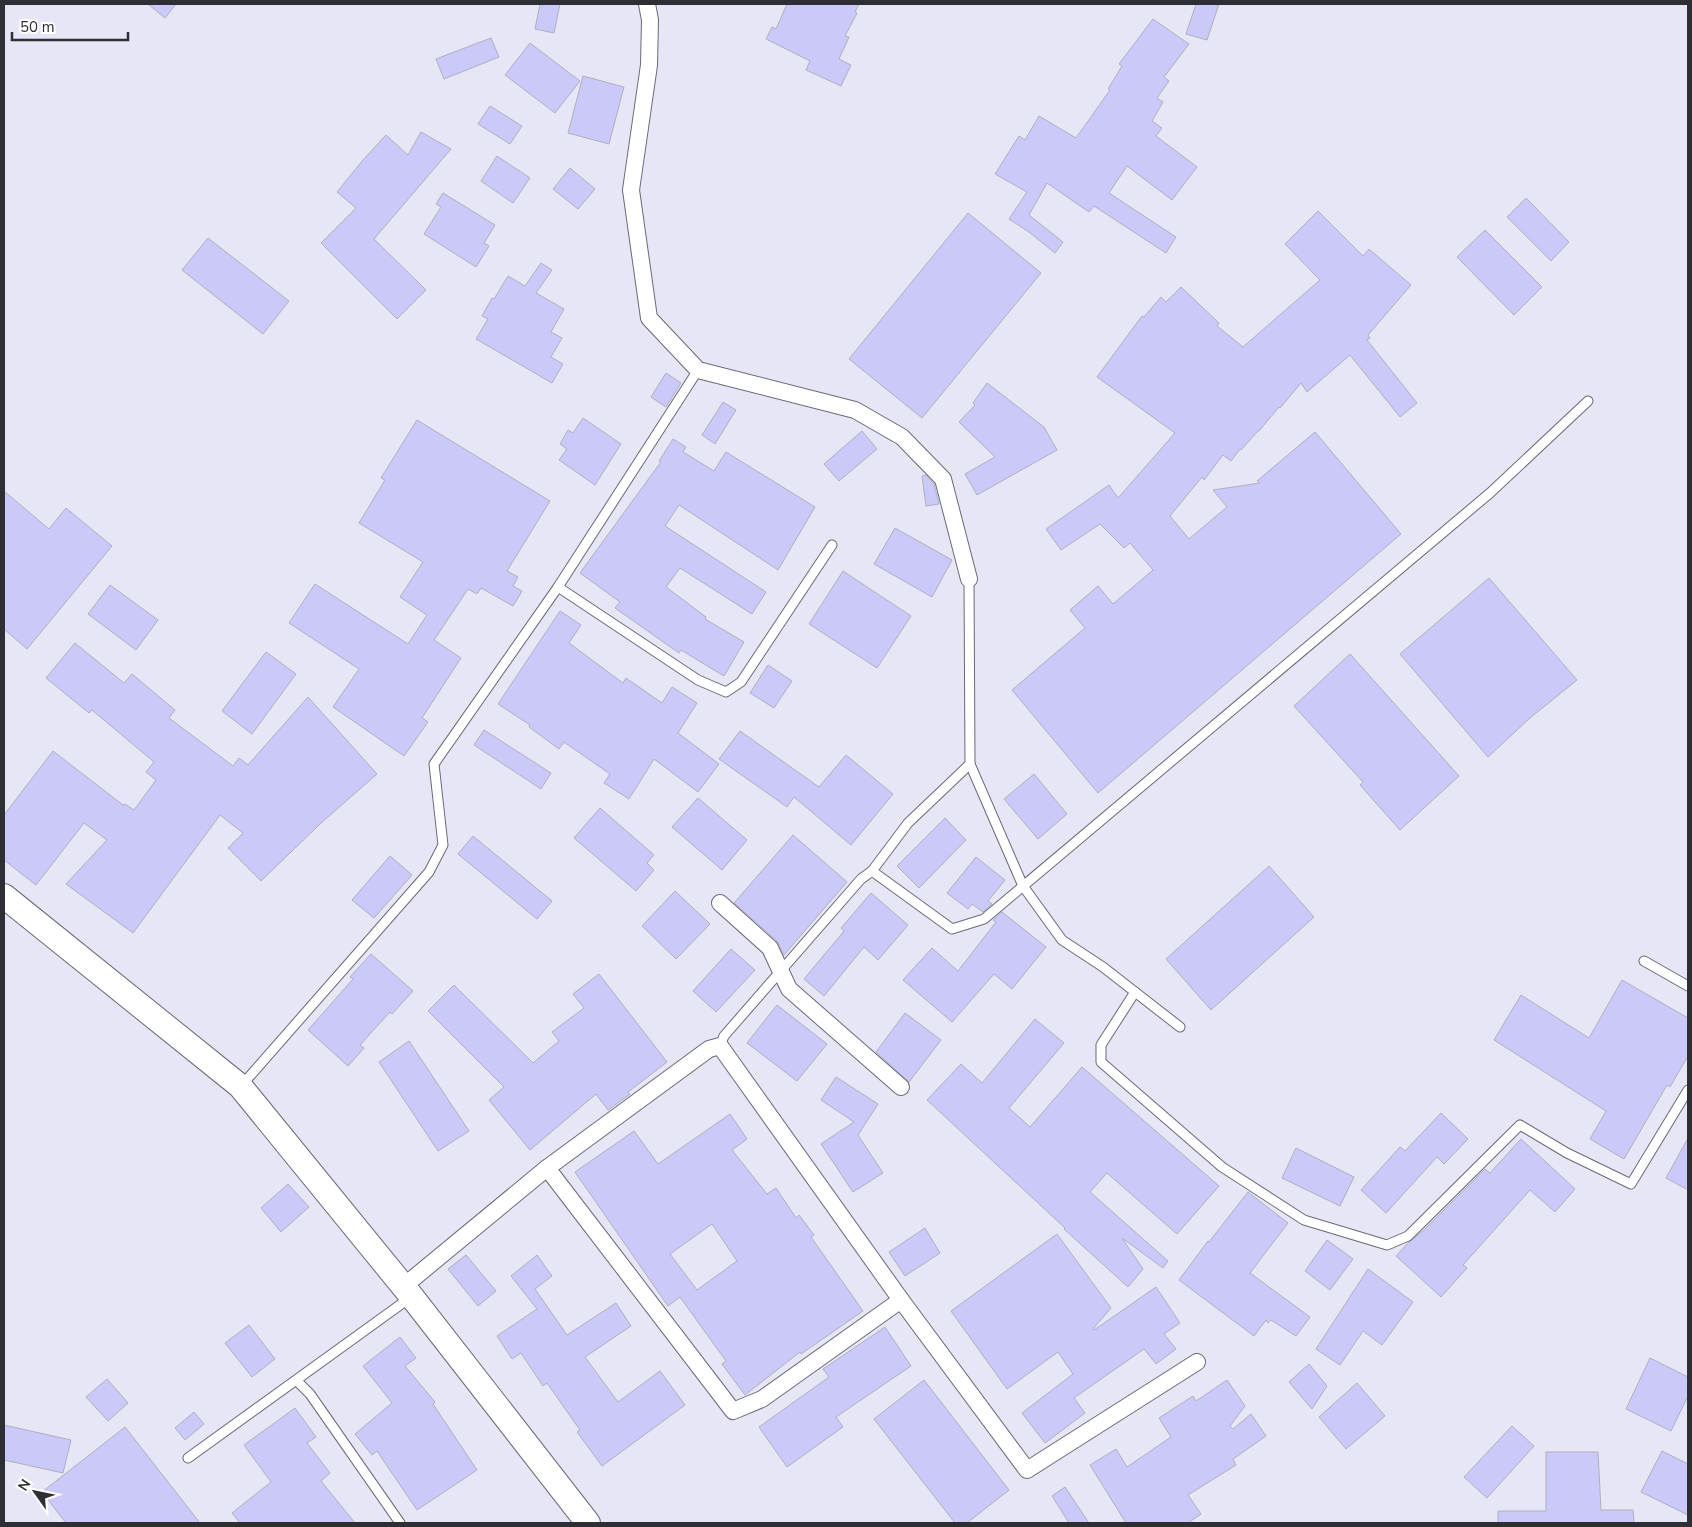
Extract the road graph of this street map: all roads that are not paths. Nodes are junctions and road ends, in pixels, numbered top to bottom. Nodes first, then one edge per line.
1 (647, 4) edge
2 (698, 370) junction
3 (1588, 401) dead end
4 (832, 545) dead end
5 (970, 579) joint
6 (558, 587) junction
7 (970, 764) junction
8 (872, 871) junction
9 (1024, 886) junction
10 (4, 896) edge
11 (720, 903) dead end
12 (1644, 961) dead end
13 (780, 970) junction
14 (1688, 986) edge
15 (1135, 992) junction
16 (1180, 1027) dead end
17 (720, 1046) junction
18 (240, 1086) junction
19 (900, 1087) dead end
20 (1688, 1090) edge
21 (547, 1168) junction
22 (408, 1291) junction
23 (901, 1300) junction
24 (1197, 1362) dead end
25 (297, 1381) junction
26 (188, 1458) dead end
27 (400, 1523) edge
28 (588, 1523) edge

1 - 2 street
2 - 5 street
2 - 6 lane
3 - 9 lane
4 - 6 lane
5 - 7 lane
6 - 18 lane
7 - 8 lane
7 - 9 lane
8 - 9 lane
8 - 13 lane
9 - 15 lane
10 - 18 street
11 - 13 street
12 - 14 lane
13 - 17 lane
13 - 19 street
15 - 16 lane
15 - 20 lane
17 - 21 street
17 - 23 street
18 - 22 street
21 - 22 street
21 - 23 street
22 - 25 lane
22 - 28 street
23 - 24 street
25 - 26 lane
25 - 27 lane

